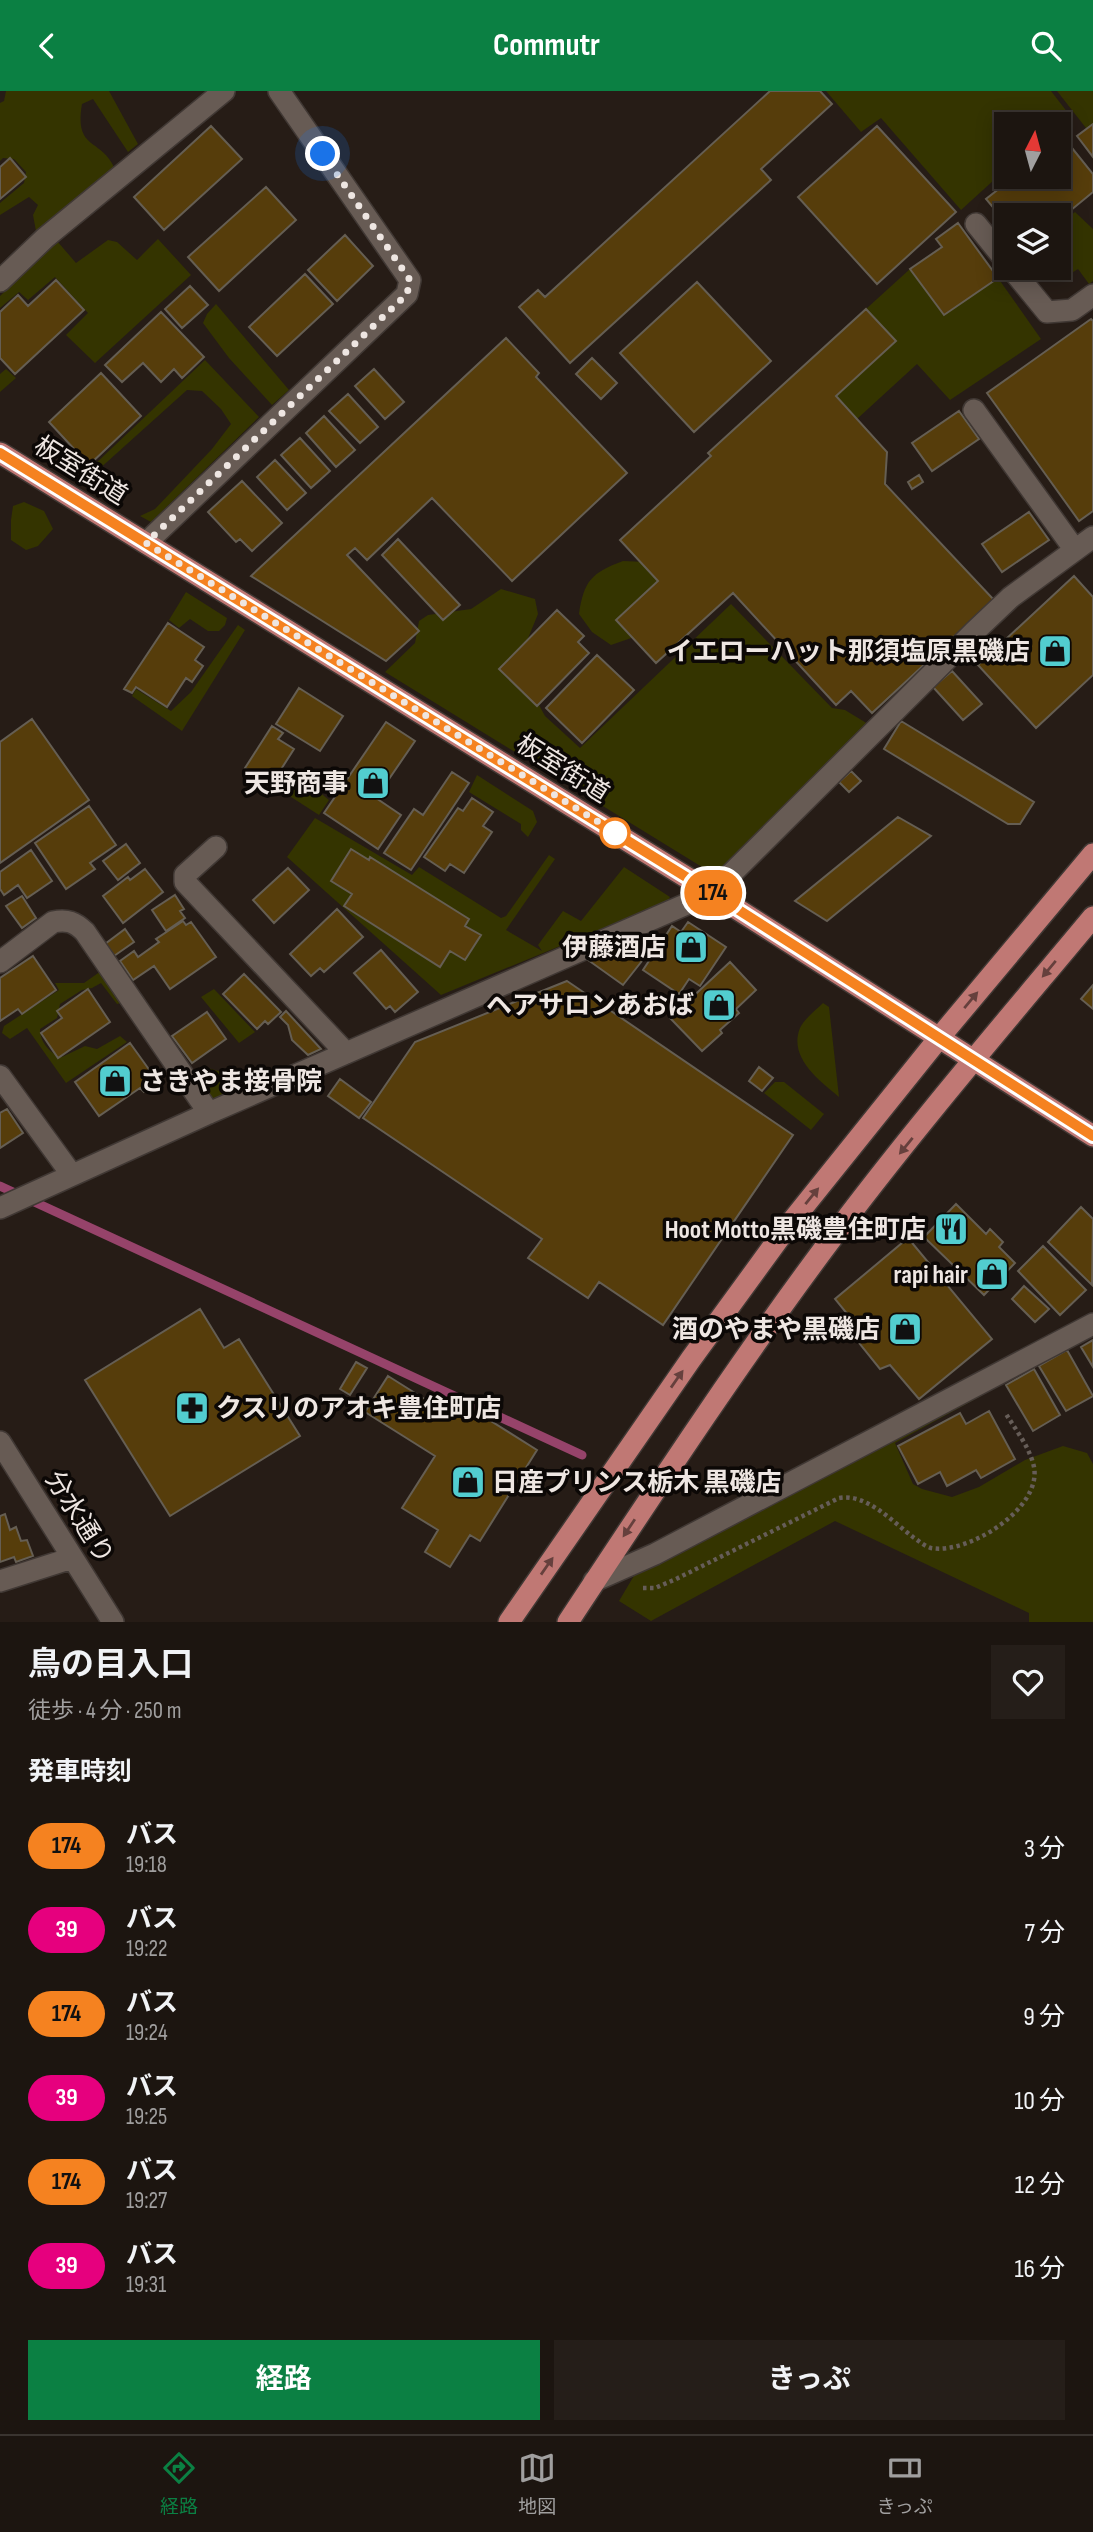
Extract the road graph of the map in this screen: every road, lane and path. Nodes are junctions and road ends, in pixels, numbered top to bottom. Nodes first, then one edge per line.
1 (224, 91) edge
2 (279, 91) edge
3 (976, 224) dead end
4 (994, 246) edge
5 (1022, 280) edge
6 (0, 281) edge
7 (1093, 295) edge
8 (974, 410) dead end
9 (0, 453) edge
10 (1093, 537) edge
11 (146, 543) junction
12 (1075, 550) junction
13 (216, 847) dead end
14 (1093, 855) edge
15 (712, 893) junction
16 (1093, 917) edge
17 (0, 961) edge
18 (939, 1038) junction
19 (346, 1053) junction
20 (973, 1061) junction
21 (0, 1076) edge
22 (209, 1113) junction
23 (1093, 1136) edge
24 (72, 1175) junction
25 (0, 1208) edge
26 (1093, 1324) edge
27 (1006, 1414) dead end
28 (0, 1442) edge
29 (72, 1558) junction
30 (0, 1581) edge
31 (594, 1581) junction
32 (113, 1622) edge
33 (509, 1622) edge
34 (568, 1622) edge

1 - 6 street
2 - 11 street
3 - 4 street
5 - 7 street
8 - 12 street
9 - 11 main road, 板室街道
10 - 12 street
11 - 15 main road, 板室街道
12 - 15 street
13 - 19 street
18 -> 14 main road
15 - 18 main road, 板室街道
15 - 19 street
16 -> 20 main road
17 - 22 street
18 - 20 main road, 板室街道
33 -> 18 main road
19 - 22 street
20 - 23 main road, 板室街道
20 -> 31 main road
21 - 24 street
22 - 24 street
24 - 25 street
26 - 31 street
27 - 31 path
28 - 29 street, 分水通り
29 - 30 street
29 - 32 street, 分水通り
31 - 34 main road

